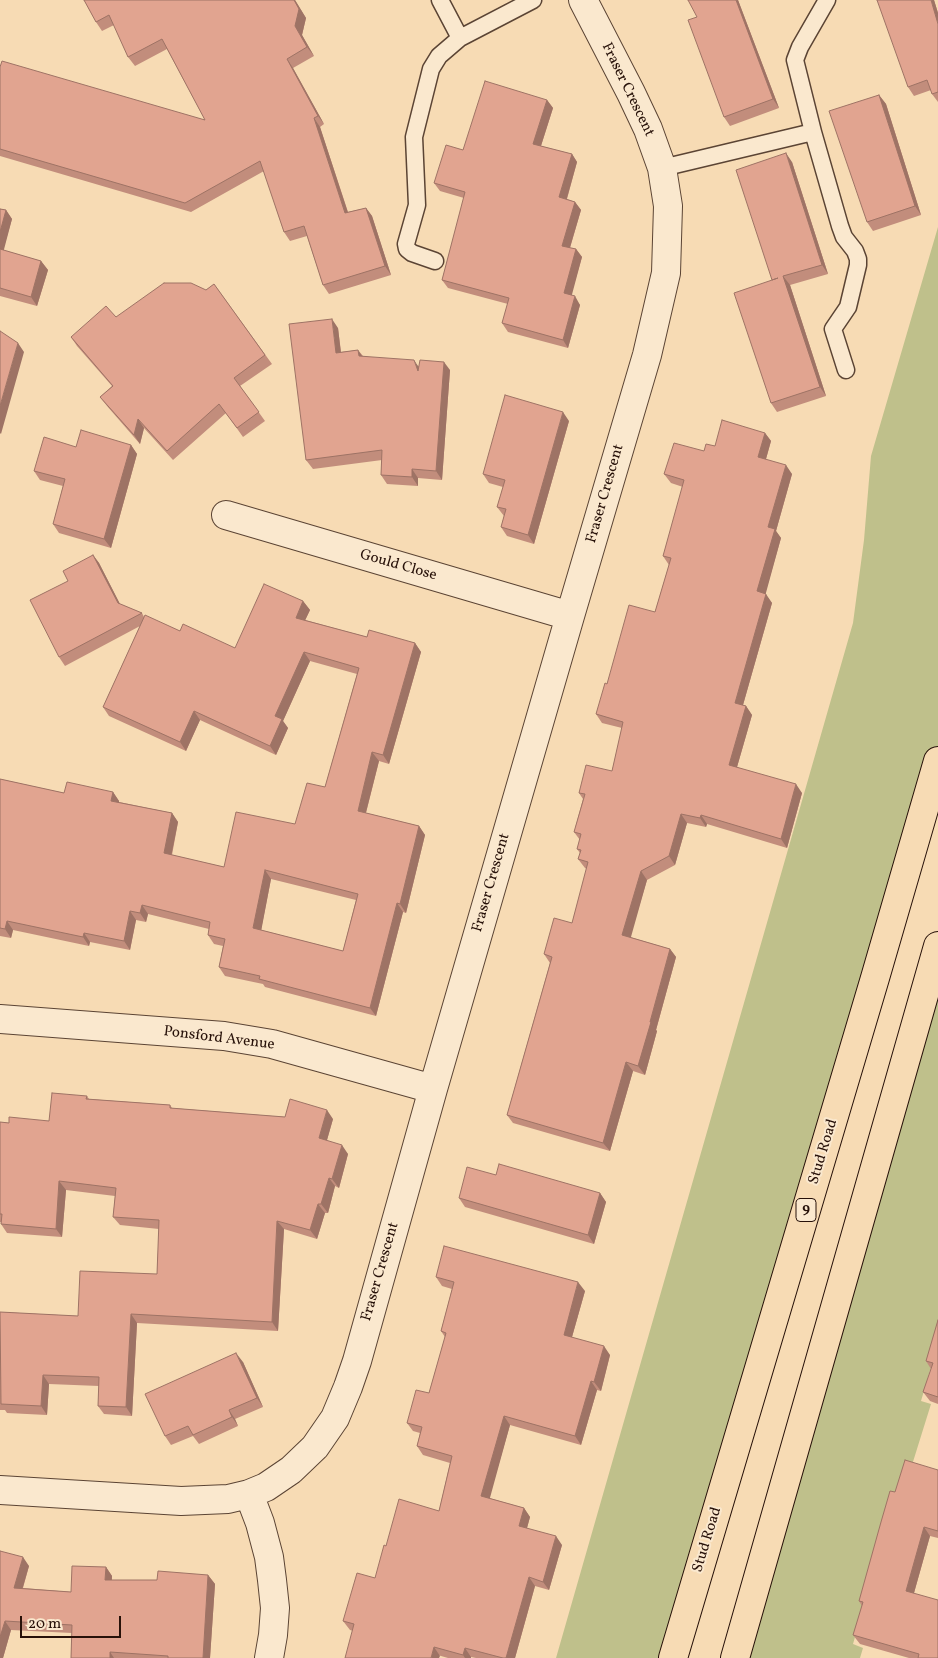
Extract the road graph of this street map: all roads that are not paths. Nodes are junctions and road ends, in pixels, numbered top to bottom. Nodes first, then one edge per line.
1 (440, 0) edge
2 (533, 0) edge
3 (583, 0) edge
4 (827, 0) edge
5 (460, 38) junction
6 (813, 132) junction
7 (662, 168) junction
8 (435, 261) dead end
9 (846, 370) dead end
10 (226, 515) dead end
11 (570, 616) junction
12 (938, 761) edge
13 (938, 946) edge
14 (0, 1019) edge
15 (433, 1088) junction
16 (0, 1490) edge
17 (249, 1494) junction
18 (269, 1658) edge
19 (673, 1658) edge
20 (735, 1658) edge

1 - 5 lane
2 - 5 lane
3 - 7 street, Fraser Crescent
4 - 6 lane
5 - 8 lane
6 - 7 lane
6 - 9 lane
7 - 11 street, Fraser Crescent
10 - 11 street, Gould Close
11 - 15 street, Fraser Crescent
12 - 19 highway, Stud Road / 9
13 - 20 highway
14 - 15 street, Ponsford Avenue
15 - 17 street, Fraser Crescent
16 - 17 street, Fraser Crescent
17 - 18 street

